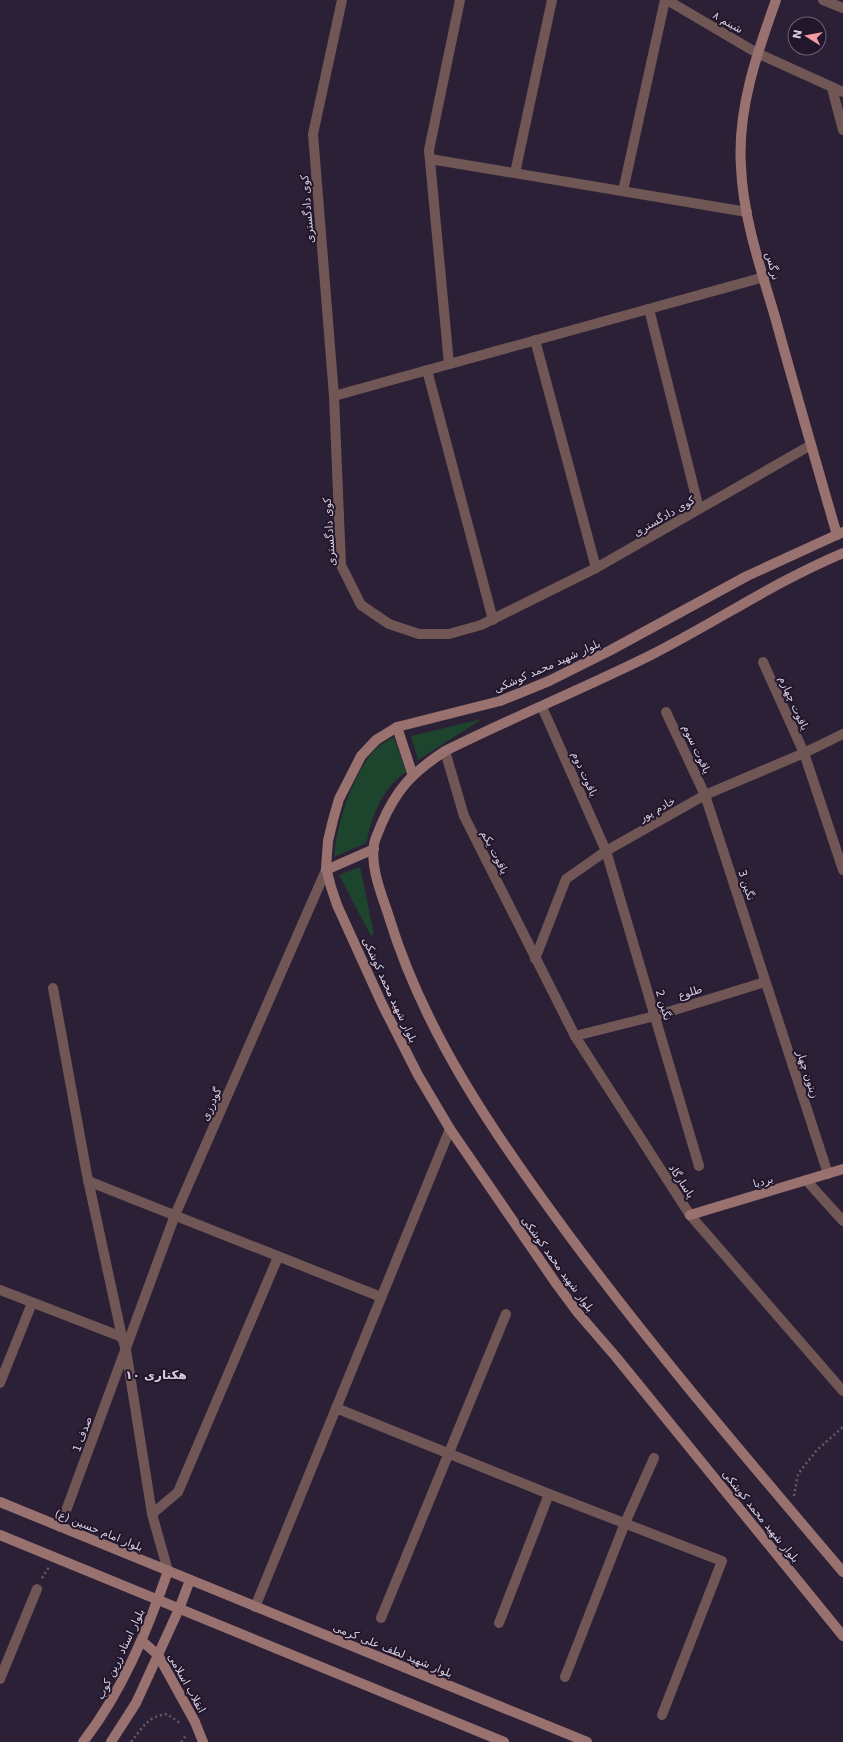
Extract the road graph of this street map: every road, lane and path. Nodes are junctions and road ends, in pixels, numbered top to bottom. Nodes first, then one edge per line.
1 (342, 0) edge
2 (460, 0) edge
3 (552, 0) edge
4 (666, 0) edge
5 (776, 0) edge
6 (823, 0) edge
7 (843, 8) edge
8 (757, 53) junction
9 (832, 88) junction
10 (843, 92) edge
11 (843, 130) edge
12 (430, 159) junction
13 (515, 173) junction
14 (623, 191) junction
15 (747, 212) junction
16 (764, 277) junction
17 (649, 308) junction
18 (535, 340) junction
19 (449, 364) junction
20 (427, 370) junction
21 (334, 396) junction
22 (811, 445) junction
23 (699, 509) junction
24 (840, 534) edge
25 (843, 553) edge
26 (596, 568) junction
27 (493, 620) junction
28 (763, 662) dead end
29 (542, 707) junction
30 (666, 712) dead end
31 (397, 728) junction
32 (843, 734) edge
33 (445, 750) junction
34 (804, 753) junction
35 (413, 776) junction
36 (705, 796) junction
37 (374, 849) junction
38 (606, 851) junction
39 (326, 870) junction
40 (843, 870) edge
41 (535, 959) junction
42 (766, 982) junction
43 (53, 988) dead end
44 (654, 1016) junction
45 (575, 1036) junction
46 (450, 1129) junction
47 (699, 1166) dead end
48 (843, 1169) edge
49 (828, 1174) junction
50 (806, 1180) junction
51 (88, 1181) junction
52 (175, 1215) junction
53 (690, 1215) junction
54 (843, 1221) edge
55 (278, 1257) junction
56 (0, 1290) edge
57 (381, 1297) junction
58 (32, 1303) junction
59 (506, 1314) dead end
60 (122, 1337) junction
61 (126, 1350) junction
62 (0, 1382) edge
63 (843, 1391) edge
64 (336, 1408) junction
65 (843, 1428) edge
66 (449, 1453) junction
67 (654, 1458) dead end
68 (549, 1494) junction
69 (0, 1502) edge
70 (792, 1512) junction
71 (152, 1514) junction
72 (625, 1523) junction
73 (60, 1527) junction
74 (0, 1535) edge
75 (54, 1557) junction
76 (168, 1571) junction
77 (843, 1572) edge
78 (190, 1580) junction
79 (36, 1589) joint
80 (158, 1600) junction
81 (255, 1607) junction
82 (179, 1609) junction
83 (381, 1618) dead end
84 (499, 1624) dead end
85 (843, 1636) edge
86 (142, 1641) junction
87 (158, 1655) junction
88 (565, 1678) dead end
89 (0, 1679) edge
90 (662, 1715) dead end
91 (183, 1726) dead end
92 (188, 1732) dead end
93 (190, 1737) dead end
94 (83, 1742) edge
95 (111, 1742) edge
96 (131, 1742) edge
97 (203, 1742) edge
98 (504, 1742) edge
99 (588, 1742) edge

1 - 21 street, کوی دادگستری
2 - 12 street
3 - 13 street
4 - 8 street, شبنم ۸
4 - 14 street
5 - 8 main road, نرگس
6 - 7 street
8 - 9 street, شبنم ۸
8 - 15 main road, نرگس
9 - 10 street, شبنم ۸
9 - 11 street
12 - 13 street
12 - 19 street
13 - 14 street
14 - 15 street
15 - 16 main road, نرگس
16 - 17 street
16 - 22 main road, نرگس
17 - 18 street
17 - 23 street
18 - 19 street
18 - 26 street
19 - 20 street
20 - 21 street
20 - 27 street
21 - 27 street, کوی دادگستری
22 - 23 street, کوی دادگستری
22 - 24 main road, نرگس
23 - 26 street, کوی دادگستری
24 - 31 main road, بلوار شهید محمد کوشکی
25 - 29 main road
26 - 27 street, کوی دادگستری
28 - 34 street, یاقوت چهارم
29 - 33 main road
29 - 38 street, یاقوت دوم
30 - 36 street, یاقوت سوم
31 - 35 main road
31 - 39 main road, بلوار شهید محمد کوشکی
32 - 34 street, خادم پور
33 - 35 main road
33 - 41 street, یاقوت یکم
34 - 36 street, خادم پور
34 - 40 street, یاقوت چهارم
35 - 37 main road
36 - 38 street, خادم پور
36 - 42 street, نگین 3
37 - 39 main road
37 - 70 main road
38 - 41 street, خادم پور
38 - 44 street, نگین 2
39 - 46 main road, بلوار شهید محمد کوشکی
39 - 52 street, گودرزی
41 - 45 street, پاسارگاد
42 - 44 street, طلوع
42 - 49 street, زیتون چهار
43 - 51 street
44 - 45 street, طلوع
44 - 47 street, نگین 2
45 - 53 street, پاسارگاد
46 - 57 street
46 - 85 main road, بلوار شهید محمد کوشکی
48 - 49 main road, بردیا
49 - 50 main road, بردیا
50 - 53 main road, بردیا
50 - 54 street
51 - 52 street
51 - 60 street
52 - 55 street
52 - 61 street, گودرزی
53 - 63 street, پاسارگاد
55 - 57 street
55 - 71 street
56 - 58 street
57 - 64 street
58 - 60 street
58 - 62 street
59 - 66 street
60 - 61 street
61 - 71 street
61 - 73 street, صدف 1
64 - 66 street
64 - 81 street
65 - 70 path
66 - 68 street
66 - 83 street
67 - 72 street
68 - 72 street
68 - 84 street
69 - 73 main road, بلوار امام حسین (ع)
70 - 77 main road
71 - 76 street
72 - 88 street
72 - 90 street
73 - 76 main road, بلوار امام حسین (ع)
74 - 75 main road
75 - 79 path
75 - 80 main road
76 - 78 main road, بلوار امام حسین (ع)
76 - 80 main road, بلوار استاد زرین کوب
78 - 81 main road, بلوار شهید لطف علی کرمی
78 - 82 main road
79 - 89 street
80 - 82 main road
80 - 86 main road, بلوار استاد زرین کوب
81 - 99 main road, بلوار شهید لطف علی کرمی
82 - 87 main road
82 - 98 main road
86 - 87 main road, انقلاب اسلامی
86 - 94 main road, بلوار استاد زرین کوب
87 - 95 main road
87 - 97 main road, انقلاب اسلامی
91 - 96 path
92 - 93 path

